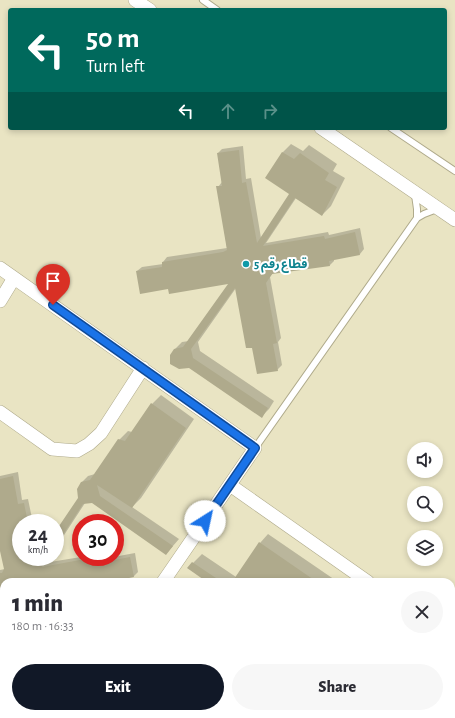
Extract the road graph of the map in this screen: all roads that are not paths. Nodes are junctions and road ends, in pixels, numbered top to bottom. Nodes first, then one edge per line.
1 (135, 0) edge
2 (202, 0) edge
3 (147, 8) edge
4 (214, 8) edge
5 (324, 130) edge
6 (394, 130) edge
7 (455, 171) edge
8 (415, 192) junction
9 (439, 209) junction
10 (416, 218) junction
11 (455, 220) edge
12 (0, 268) edge
13 (14, 278) junction
14 (0, 301) edge
15 (143, 368) junction
16 (0, 412) edge
17 (255, 448) junction
18 (230, 485) junction
19 (166, 578) edge
20 (362, 578) edge

1 - 3 street
2 - 4 lane
5 - 8 street
6 - 7 lane
8 - 9 street
8 - 10 lane
9 - 10 lane
9 - 11 street
10 - 17 lane
12 - 13 street
13 - 14 street
13 - 15 street
15 - 16 street
15 - 17 street
17 - 18 street
18 - 19 street
18 - 20 street

